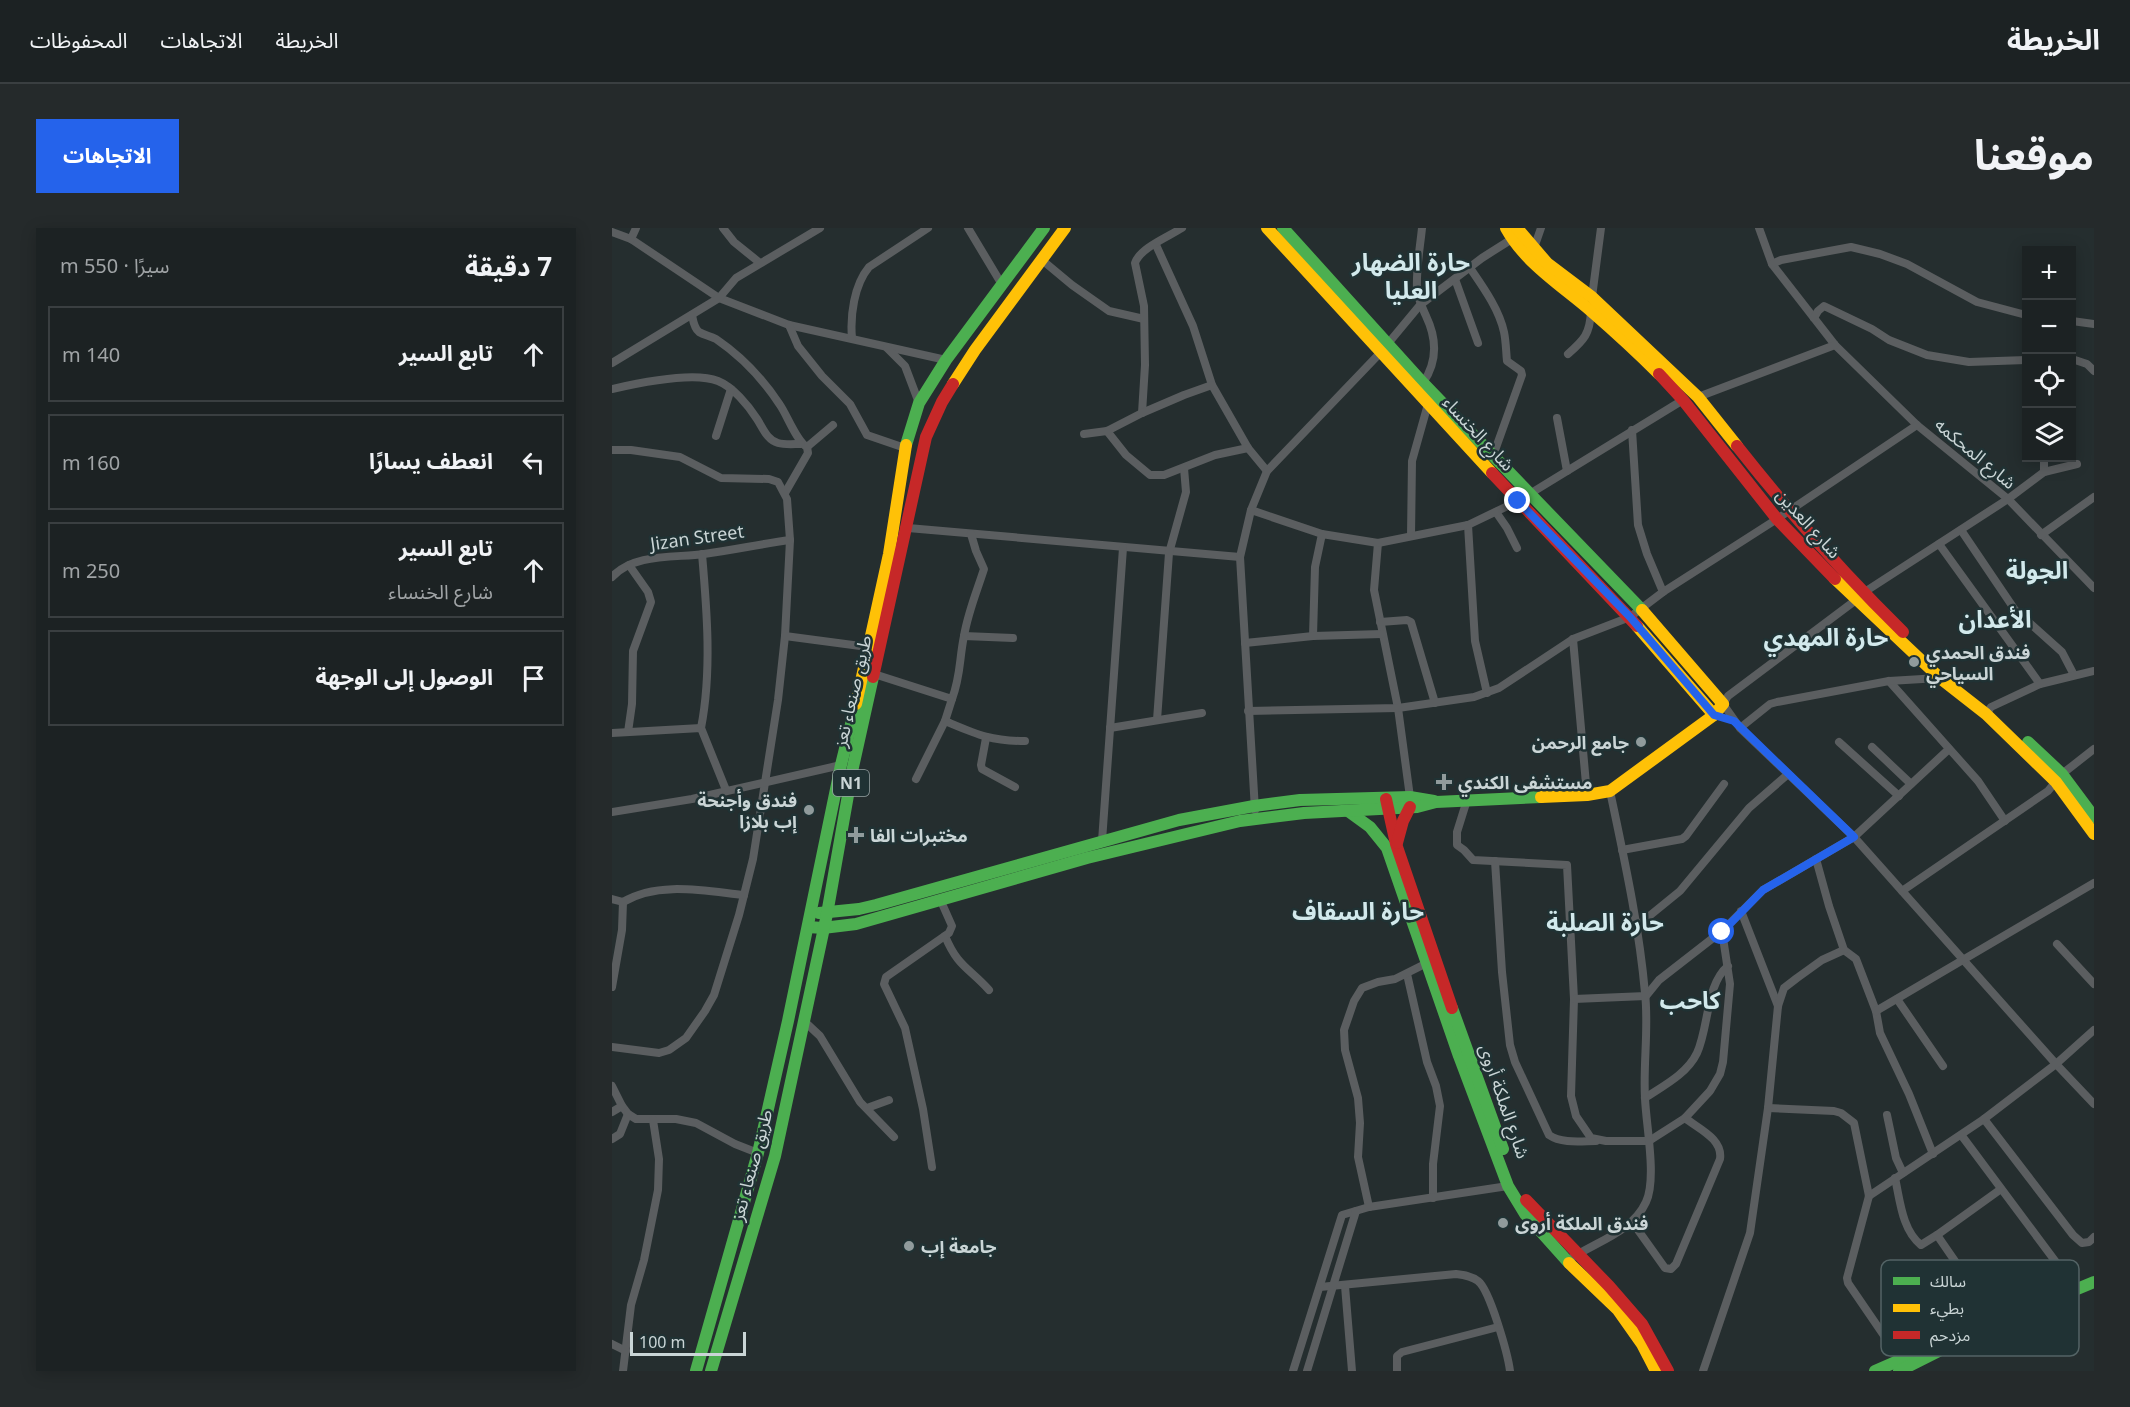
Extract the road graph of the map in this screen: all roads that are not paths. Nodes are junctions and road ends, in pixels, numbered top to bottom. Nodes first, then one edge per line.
1 (636, 228) edge
2 (723, 228) edge
3 (820, 228) edge
4 (928, 228) edge
5 (968, 228) edge
6 (1044, 228) edge
7 (1065, 228) edge
8 (1182, 228) edge
9 (1267, 228) edge
10 (1283, 228) edge
11 (1422, 228) edge
12 (1541, 228) edge
13 (1601, 228) edge
14 (1759, 228) edge
15 (612, 232) edge
16 (1512, 232) edge
17 (631, 239) junction
18 (1156, 245) junction
19 (1534, 248) junction
20 (1042, 260) junction
21 (760, 262) junction
22 (1772, 264) junction
23 (1470, 268) junction
24 (1455, 279) junction
25 (1001, 284) junction
26 (1592, 297) junction
27 (719, 298) junction
28 (1420, 304) junction
29 (1591, 311) junction
30 (2022, 314) edge
31 (692, 315) junction
32 (1814, 318) junction
33 (1144, 319) junction
34 (2076, 322) edge
35 (2094, 324) edge
36 (789, 325) junction
37 (852, 338) junction
38 (960, 340) junction
39 (1478, 343) dead end
40 (885, 345) junction
41 (1835, 345) junction
42 (1384, 348) junction
43 (975, 350) junction
44 (1568, 354) dead end
45 (946, 360) junction
46 (2022, 360) edge
47 (2076, 360) edge
48 (612, 363) edge
49 (2094, 371) edge
50 (1424, 383) junction
51 (1212, 386) junction
52 (612, 389) edge
53 (731, 389) junction
54 (1698, 397) junction
55 (1683, 400) junction
56 (919, 403) junction
57 (1428, 404) junction
58 (1142, 413) junction
59 (1557, 418) dead end
60 (832, 425) dead end
61 (1917, 425) junction
62 (1632, 430) junction
63 (1107, 431) junction
64 (1084, 434) dead end
65 (716, 436) dead end
66 (804, 446) junction
67 (905, 448) junction
68 (1248, 448) junction
69 (612, 449) edge
70 (1493, 456) junction
71 (2044, 462) edge
72 (2076, 464) dead end
73 (1184, 468) junction
74 (1267, 471) junction
75 (1567, 471) junction
76 (2044, 472) junction
77 (785, 494) junction
78 (2094, 497) edge
79 (1524, 498) junction
80 (2008, 499) junction
81 (1251, 510) junction
82 (1788, 511) junction
83 (1496, 512) junction
84 (1777, 519) junction
85 (1468, 525) junction
86 (908, 528) junction
87 (1960, 530) junction
88 (971, 534) junction
89 (1322, 534) junction
90 (2041, 535) junction
91 (1411, 536) junction
92 (790, 540) junction
93 (1378, 543) junction
94 (1939, 544) junction
95 (1123, 548) junction
96 (1517, 548) dead end
97 (1169, 553) junction
98 (702, 554) junction
99 (1240, 557) junction
100 (629, 565) junction
101 (612, 577) edge
102 (2094, 588) edge
103 (1663, 592) junction
104 (1860, 597) junction
105 (1641, 609) junction
106 (1630, 617) junction
107 (1380, 622) junction
108 (1382, 634) junction
109 (785, 636) junction
110 (964, 636) junction
111 (1313, 636) junction
112 (1013, 638) dead end
113 (1574, 639) junction
114 (1245, 643) junction
115 (868, 647) junction
116 (2094, 671) edge
117 (874, 674) junction
118 (2074, 675) junction
119 (1940, 678) junction
120 (1889, 681) junction
121 (2040, 684) junction
122 (1487, 693) junction
123 (952, 699) junction
124 (1435, 702) junction
125 (1723, 704) junction
126 (1398, 708) junction
127 (1248, 711) junction
128 (1989, 711) junction
129 (1202, 712) dead end
130 (1714, 715) junction
131 (1156, 720) junction
132 (945, 721) junction
133 (1737, 725) junction
134 (701, 728) junction
135 (1110, 728) junction
136 (628, 732) junction
137 (612, 733) edge
138 (986, 738) junction
139 (1025, 741) dead end
140 (1839, 742) dead end
141 (1872, 747) dead end
142 (1949, 749) junction
143 (2094, 749) edge
144 (841, 765) junction
145 (1787, 775) junction
146 (2059, 778) junction
147 (916, 779) dead end
148 (766, 781) junction
149 (1724, 784) dead end
150 (1911, 784) junction
151 (1016, 787) dead end
152 (726, 790) junction
153 (1610, 791) junction
154 (1587, 795) junction
155 (1899, 796) junction
156 (1467, 800) junction
157 (1410, 802) junction
158 (1388, 804) junction
159 (1348, 810) junction
160 (612, 812) edge
161 (1255, 812) junction
162 (2094, 817) edge
163 (2005, 821) junction
164 (2094, 834) edge
165 (1854, 837) junction
166 (1102, 841) junction
167 (1392, 846) junction
168 (1622, 850) junction
169 (1816, 859) junction
170 (1495, 861) junction
171 (2094, 883) edge
172 (1902, 891) junction
173 (744, 895) junction
174 (612, 899) edge
175 (940, 899) junction
176 (623, 902) junction
177 (1741, 911) junction
178 (811, 913) junction
179 (827, 914) junction
180 (1637, 926) junction
181 (808, 927) junction
182 (824, 930) junction
183 (1722, 932) junction
184 (945, 936) junction
185 (2057, 944) dead end
186 (1844, 950) junction
187 (1964, 959) junction
188 (1427, 963) junction
189 (1728, 966) junction
190 (1407, 974) junction
191 (2094, 984) edge
192 (612, 987) edge
193 (989, 990) dead end
194 (1646, 996) junction
195 (1574, 999) junction
196 (1897, 999) junction
197 (1778, 1006) junction
198 (1876, 1011) junction
199 (805, 1022) junction
200 (2094, 1030) edge
201 (612, 1047) edge
202 (2056, 1064) junction
203 (1943, 1066) dead end
204 (612, 1086) edge
205 (1645, 1098) junction
206 (889, 1100) dead end
207 (2094, 1104) edge
208 (622, 1106) junction
209 (867, 1108) junction
210 (1768, 1108) junction
211 (612, 1112) edge
212 (628, 1114) junction
213 (1887, 1115) dead end
214 (1685, 1118) junction
215 (1984, 1119) junction
216 (653, 1120) junction
217 (1962, 1136) junction
218 (894, 1137) dead end
219 (612, 1139) edge
220 (1596, 1141) junction
221 (1649, 1141) junction
222 (758, 1153) junction
223 (1933, 1154) junction
224 (932, 1167) dead end
225 (1904, 1173) junction
226 (1895, 1178) junction
227 (1508, 1186) junction
228 (2001, 1189) junction
229 (1869, 1196) junction
230 (1433, 1198) junction
231 (1369, 1207) junction
232 (1356, 1211) junction
233 (1633, 1223) junction
234 (1937, 1235) junction
235 (2094, 1237) edge
236 (1572, 1257) junction
237 (1954, 1260) edge
238 (2054, 1260) edge
239 (2094, 1282) edge
240 (1333, 1286) junction
241 (1345, 1286) junction
242 (1320, 1287) junction
243 (2079, 1288) edge
244 (1498, 1327) junction
245 (1881, 1335) edge
246 (612, 1344) edge
247 (626, 1351) junction
248 (1922, 1356) edge
249 (1900, 1365) edge
250 (1653, 1369) edge
251 (623, 1371) edge
252 (696, 1371) edge
253 (711, 1371) edge
254 (1293, 1371) edge
255 (1306, 1371) edge
256 (1352, 1371) edge
257 (1397, 1371) edge
258 (1510, 1371) edge
259 (1668, 1371) edge
260 (1703, 1371) edge
261 (1875, 1371) edge

1 - 17 street
2 - 21 street
3 - 21 street
4 - 37 street
5 - 25 street
6 - 25 main road, طريق صنعاء تعز / N1
7 - 20 main road, طريق صنعاء تعز / N1
8 - 18 street
9 - 42 main road, شارع الخنساء
10 - 42 main road, شارع الخنساء
11 - 28 street
12 - 19 street
13 - 26 street
14 - 22 street, شارع المحكمه
15 - 17 street
16 - 19 main road, شارع العدين
16 - 23 street
16 - 29 main road, شارع العدين
17 - 27 street
18 - 33 street
18 - 51 street
19 - 26 main road, شارع العدين
20 - 33 street
20 - 43 main road, طريق صنعاء تعز / N1
21 - 27 street
22 - 30 street
22 - 32 street, شارع المحكمه
23 - 24 street
23 - 70 street
24 - 28 street
24 - 39 street
25 - 38 main road, طريق صنعاء تعز / N1
26 - 54 main road, شارع العدين
27 - 31 street
27 - 36 street
28 - 42 street
28 - 50 street
29 - 44 street
29 - 55 main road, شارع العدين
31 - 48 street
31 - 66 street
32 - 41 street, شارع المحكمه
32 - 46 street
33 - 58 street
34 - 35 street
36 - 37 street
36 - 67 street
37 - 40 street
38 - 43 main road
38 - 45 main road, طريق صنعاء تعز / N1
40 - 45 street
40 - 56 street
41 - 54 street
41 - 61 street, شارع المحكمه
42 - 50 main road, شارع الخنساء
42 - 57 main road, شارع الخنساء
42 - 74 street
43 - 86 main road, طريق صنعاء تعز / N1
45 - 56 main road, طريق صنعاء تعز / N1
47 - 49 street
50 - 70 main road, شارع الخنساء
51 - 58 street
51 - 68 street
52 - 53 street
53 - 65 street
53 - 66 street
54 - 82 main road, شارع العدين
55 - 62 street
55 - 84 main road, شارع العدين
56 - 67 main road, طريق صنعاء تعز / N1
57 - 79 main road, شارع الخنساء
57 - 91 street
58 - 63 street
59 - 75 street
60 - 66 street
61 - 80 street, شارع المحكمه
61 - 82 street
62 - 75 street
62 - 103 street
63 - 64 street
63 - 73 street
66 - 77 street
67 - 115 main road, طريق صنعاء تعز / N1
68 - 73 street
68 - 74 street
69 - 77 street
70 - 79 main road, شارع الخنساء
71 - 76 street
72 - 76 street
73 - 97 street
74 - 81 street
75 - 79 street
76 - 80 street
77 - 92 street
78 - 90 street
79 - 83 street
79 - 105 main road, شارع الخنساء
79 - 106 main road, شارع الخنساء
80 - 87 street
80 - 90 street, شارع المحكمه
81 - 89 street
81 - 99 street
82 - 84 street
82 - 104 main road, شارع العدين
83 - 85 street
83 - 96 street
84 - 103 street
84 - 104 main road, شارع العدين
85 - 91 street
85 - 122 street
86 - 88 street
86 - 117 main road, طريق صنعاء تعز / N1
87 - 94 street
87 - 118 street
88 - 95 street
88 - 110 street
89 - 93 street
89 - 111 street
90 - 102 street, شارع المحكمه
91 - 93 street
92 - 98 street, Jizan Street
92 - 109 street
93 - 107 street
94 - 104 street
94 - 121 street
95 - 97 street
95 - 135 street
97 - 99 street
97 - 131 street
98 - 100 street, Jizan Street
98 - 134 street
99 - 114 street
100 - 101 street, Jizan Street
100 - 136 street
103 - 105 street
104 - 119 main road, شارع العدين
104 - 125 street
104 - 128 main road, شارع العدين
105 - 106 street
105 - 125 main road, شارع الخنساء
106 - 113 street
106 - 130 main road, شارع الخنساء
107 - 108 street
107 - 124 street
108 - 111 street
108 - 126 street
109 - 115 street
109 - 148 street
110 - 112 street
110 - 123 street
111 - 114 street
113 - 122 street
113 - 154 street
114 - 127 street
115 - 144 main road, طريق صنعاء تعز / N1
116 - 118 street
117 - 123 street
117 - 179 main road, طريق صنعاء تعز / N1
118 - 121 street
119 - 120 street
119 - 128 main road, شارع العدين
120 - 133 street
120 - 142 street
121 - 128 street
122 - 124 street
123 - 132 street
124 - 126 street
125 - 130 main road
125 - 133 street
126 - 127 street
126 - 157 street
127 - 161 street
128 - 146 main road, شارع العدين
129 - 131 street
130 - 133 street
130 - 153 main road
131 - 135 street
132 - 138 street
132 - 147 street
133 - 145 street
134 - 136 street
134 - 152 street
135 - 166 street
136 - 137 street
138 - 139 street
138 - 151 street
140 - 155 street
141 - 150 street
142 - 150 street
142 - 163 street
143 - 146 street
144 - 148 street
144 - 178 main road, طريق صنعاء تعز / N1
145 - 165 street
145 - 180 street
146 - 162 main road, شارع العدين
146 - 163 street
146 - 164 main road, شارع العدين
148 - 152 street
148 - 173 street
149 - 168 street
150 - 155 street
152 - 160 street
153 - 154 main road
153 - 168 street
154 - 156 main road
155 - 165 street
156 - 157 main road
156 - 170 street
157 - 158 main road
157 - 167 main road
158 - 159 main road
158 - 161 main road
158 - 167 main road, شارع الملكة أروى
159 - 161 main road
159 - 167 main road
161 - 166 main road
161 - 175 main road
163 - 172 street
165 - 169 street
165 - 172 street
166 - 179 main road
167 - 188 main road, شارع الملكة أروى
167 - 236 main road, شارع الملكة أروى
168 - 180 street
169 - 177 street
169 - 186 street
170 - 195 street
170 - 220 street
171 - 187 street
172 - 187 street
173 - 176 street
173 - 201 street
174 - 176 street
175 - 182 main road
175 - 184 street
176 - 192 street
177 - 183 street
177 - 197 street
178 - 179 main road
178 - 181 main road, طريق صنعاء تعز / N1
179 - 182 main road, طريق صنعاء تعز / N1
180 - 194 street
181 - 182 main road
181 - 222 main road, طريق صنعاء تعز / N1
182 - 199 main road, طريق صنعاء تعز / N1
183 - 189 street
183 - 194 street
184 - 193 street
184 - 224 street
185 - 191 street
186 - 197 street
186 - 198 street
187 - 196 street
187 - 202 street
188 - 190 street
188 - 227 main road, شارع الملكة أروى
189 - 205 street
189 - 214 street
190 - 230 street
190 - 231 street
194 - 195 street
194 - 205 street
195 - 220 street
196 - 198 street
196 - 203 street
197 - 210 street
198 - 223 street
199 - 209 street
199 - 253 main road, طريق صنعاء تعز / N1
200 - 202 street
202 - 207 street
202 - 215 street
204 - 208 street
205 - 221 street
206 - 209 street
208 - 211 street
208 - 212 street
209 - 218 street
210 - 229 street
210 - 260 street
212 - 216 street
212 - 219 street
213 - 225 street
214 - 221 street
214 - 233 street
215 - 217 street
215 - 235 street
216 - 222 street
216 - 247 street
217 - 223 street
217 - 228 street
220 - 221 street
221 - 233 street
222 - 252 main road, طريق صنعاء تعز / N1
223 - 225 street
225 - 226 street
226 - 229 street
226 - 234 street
227 - 230 street
227 - 236 main road, شارع الملكة أروى
228 - 234 street
228 - 238 street
229 - 245 street
230 - 231 street
231 - 232 street
232 - 240 street
232 - 242 street
233 - 236 street
234 - 237 street
236 - 250 main road, شارع الملكة أروى
236 - 259 main road, شارع الملكة أروى
239 - 243 main road
240 - 241 street
240 - 242 street
240 - 255 street
241 - 244 street
241 - 256 street
242 - 254 street
244 - 257 street
244 - 258 street
246 - 247 street
247 - 251 street
248 - 249 main road
249 - 261 main road

